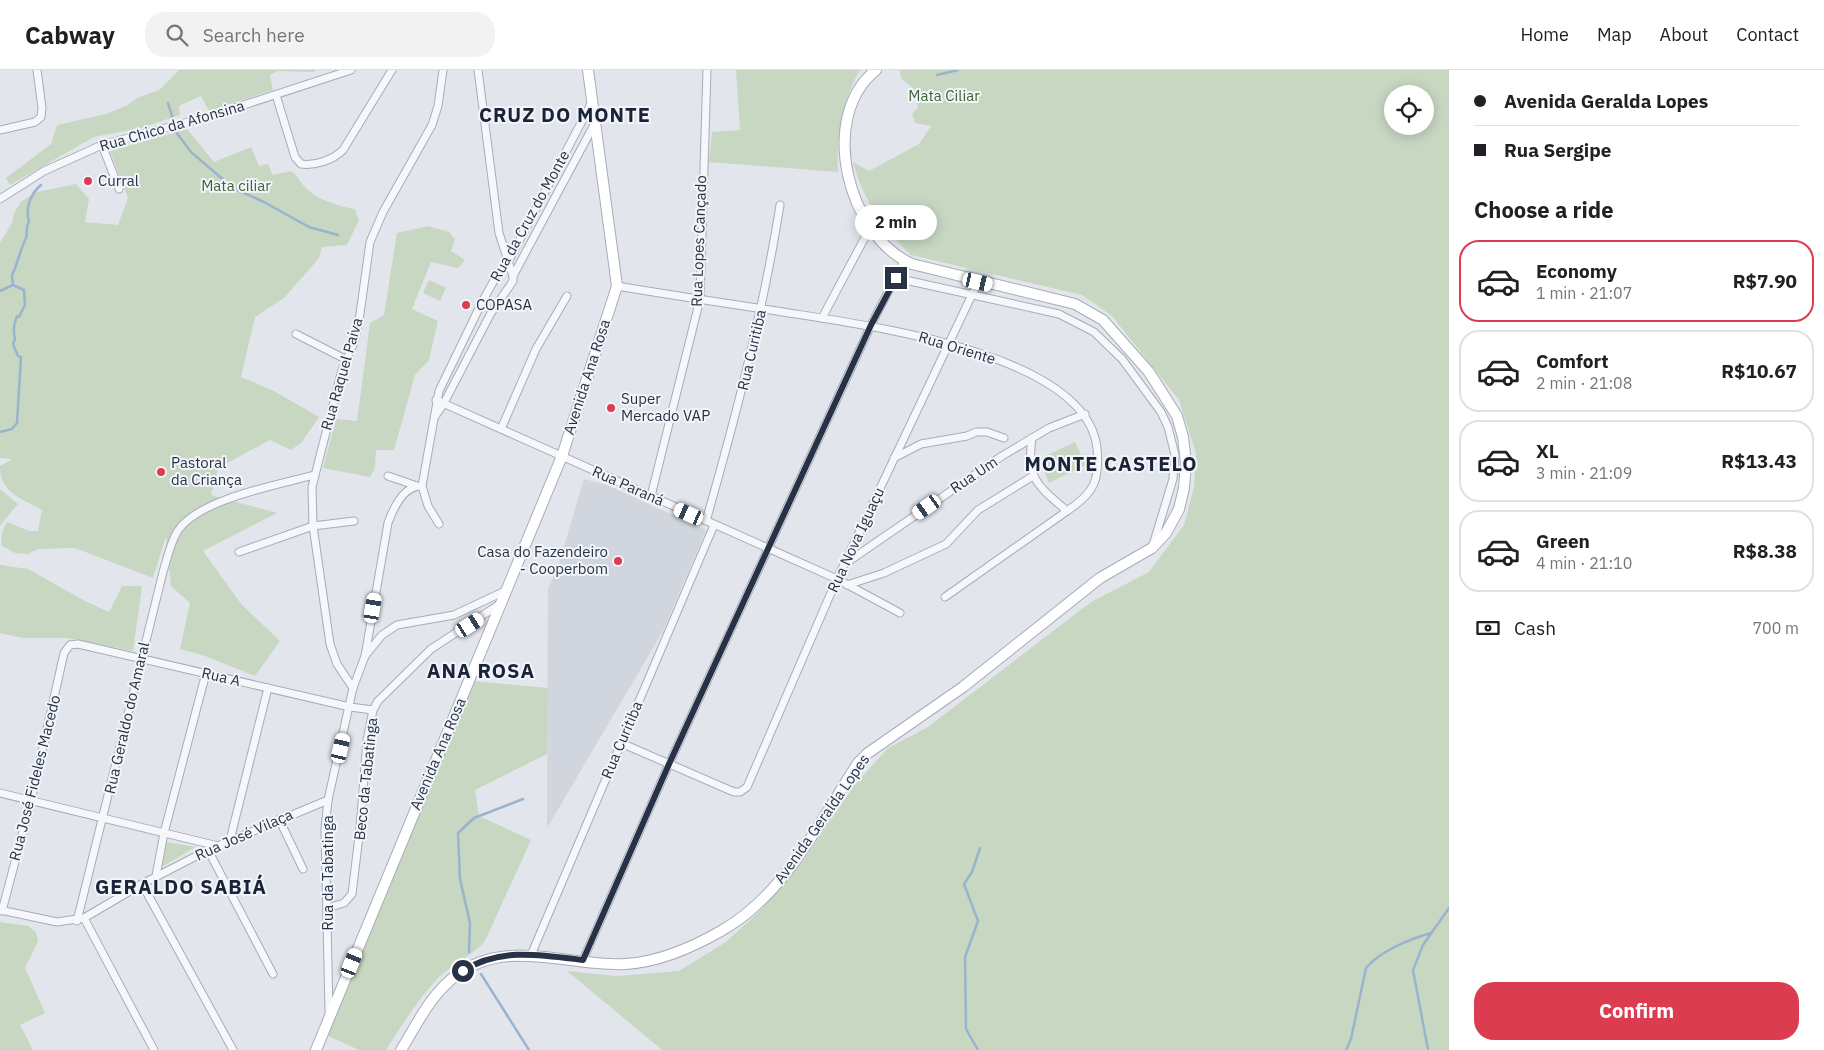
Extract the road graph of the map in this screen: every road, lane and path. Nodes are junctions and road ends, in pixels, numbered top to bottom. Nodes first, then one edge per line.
1 (37, 70) edge
2 (348, 70) edge
3 (392, 70) edge
4 (443, 70) edge
5 (478, 70) edge
6 (588, 70) edge
7 (707, 70) edge
8 (876, 70) edge
9 (276, 95) junction
10 (593, 100) junction
11 (596, 123) junction
12 (0, 130) edge
13 (102, 145) junction
14 (119, 189) dead end
15 (0, 199) edge
16 (780, 205) dead end
17 (870, 228) junction
18 (904, 261) junction
19 (508, 262) junction
20 (513, 276) junction
21 (896, 278) junction
22 (978, 282) junction
23 (617, 286) junction
24 (972, 294) junction
25 (567, 296) dead end
26 (700, 299) junction
27 (762, 309) junction
28 (822, 318) junction
29 (871, 325) junction
30 (296, 334) dead end
31 (948, 343) junction
32 (345, 359) junction
33 (436, 400) junction
34 (444, 403) junction
35 (436, 414) junction
36 (1084, 414) junction
37 (501, 429) junction
38 (1004, 438) dead end
39 (1032, 438) junction
40 (562, 456) junction
41 (894, 459) junction
42 (314, 475) junction
43 (388, 476) dead end
44 (1033, 476) junction
45 (419, 486) junction
46 (651, 496) junction
47 (1067, 511) junction
48 (354, 521) dead end
49 (706, 521) junction
50 (439, 524) dead end
51 (714, 525) junction
52 (313, 526) junction
53 (1152, 548) junction
54 (768, 550) junction
55 (239, 552) dead end
56 (844, 564) junction
57 (837, 580) junction
58 (847, 585) junction
59 (506, 591) junction
60 (945, 596) dead end
61 (500, 604) junction
62 (900, 613) dead end
63 (70, 646) joint
64 (365, 656) junction
65 (141, 658) junction
66 (206, 673) junction
67 (268, 688) junction
68 (353, 688) junction
69 (350, 707) junction
70 (373, 710) junction
71 (621, 743) junction
72 (669, 764) junction
73 (0, 794) edge
74 (328, 800) junction
75 (31, 801) junction
76 (103, 819) junction
77 (279, 819) junction
78 (164, 834) junction
79 (230, 840) junction
80 (218, 846) junction
81 (208, 850) junction
82 (303, 869) dead end
83 (156, 876) junction
84 (142, 884) junction
85 (327, 908) junction
86 (1, 911) edge
87 (80, 919) junction
88 (531, 955) junction
89 (583, 960) junction
90 (273, 974) dead end
91 (329, 1016) junction
92 (154, 1050) edge
93 (233, 1050) edge
94 (316, 1050) edge
95 (402, 1050) edge

1 - 12 street
2 - 9 street, Rua Chico da Afonsina
3 - 9 street
4 - 32 street, Rua Raquel Paiva
5 - 19 street
6 - 10 main road
7 - 26 street, Rua Lopes Cançado
8 - 17 main road, Avenida Geralda Lopes
9 - 13 street, Rua Chico da Afonsina
10 - 11 main road
10 - 19 street, Rua da Cruz do Monte
11 - 20 street, Rua da Cruz do Monte
11 - 23 main road
13 - 14 street
13 - 15 street, Rua Chico da Afonsina
16 - 27 street, Rua Curitiba
17 - 18 main road, Avenida Geralda Lopes
17 - 28 street
18 - 21 street
18 - 22 main road, Avenida Geralda Lopes
19 - 20 street
19 - 33 street, Rua da Cruz do Monte
20 - 34 street, Rua da Cruz do Monte
21 - 24 street
21 - 29 street
22 - 24 street, Rua Nova Iguaçu
22 - 53 main road, Avenida Geralda Lopes
23 - 26 street, Rua Oriente
23 - 40 main road, Avenida Ana Rosa
24 - 31 street, Rua Nova Iguaçu
24 - 53 street
25 - 37 street
26 - 27 street, Rua Oriente
26 - 46 street, Rua Lopes Cançado
27 - 28 street, Rua Oriente
27 - 49 street, Rua Curitiba
28 - 29 street, Rua Oriente
29 - 31 street, Rua Oriente
29 - 54 street
30 - 32 street
31 - 36 street, Rua Oriente
31 - 41 street, Rua Nova Iguaçu
32 - 42 street, Rua Raquel Paiva
33 - 34 street, Rua Paraná
33 - 35 street, Rua da Cruz do Monte
34 - 35 street, Rua da Cruz do Monte
34 - 37 street, Rua Paraná
35 - 45 street, Rua da Cruz do Monte
36 - 39 street, Rua Um
36 - 47 street, Rua Oriente
37 - 40 street, Rua Paraná
38 - 41 street
39 - 44 street
39 - 56 street, Rua Um
40 - 46 street, Rua Paraná
40 - 59 main road, Avenida Ana Rosa
41 - 56 street, Rua Nova Iguaçu
42 - 52 street, Rua Raquel Paiva
42 - 65 street, Rua Geraldo do Amaral
43 - 45 street
44 - 47 street
44 - 58 street
45 - 50 street
45 - 64 street
46 - 49 street, Rua Paraná
47 - 60 street, Rua Oriente
48 - 52 street
49 - 51 street, Rua Paraná
51 - 54 street, Rua Paraná
51 - 71 street, Rua Curitiba
52 - 55 street
52 - 68 street, Rua Raquel Paiva
53 - 89 main road, Avenida Geralda Lopes
54 - 57 street, Rua Paraná
54 - 72 street
56 - 57 street, Rua Nova Iguaçu
57 - 58 street, Rua Paraná
57 - 72 street, Rua Nova Iguaçu
58 - 62 street, Rua Paraná
59 - 61 main road, Avenida Ana Rosa
59 - 64 street, Rua da Tabatinga
61 - 70 street, Beco da Tabatinga
61 - 91 main road, Avenida Ana Rosa
63 - 65 street, Rua A
63 - 75 street, Rua José Fideles Macedo
64 - 68 street, Rua da Tabatinga
65 - 66 street, Rua A
65 - 76 street, Rua Geraldo do Amaral
66 - 67 street, Rua A
66 - 78 street
67 - 69 street, Rua A
67 - 79 street
68 - 69 street, Rua da Tabatinga
69 - 70 street, Rua A
69 - 74 street, Rua da Tabatinga
70 - 85 street, Beco da Tabatinga
71 - 72 street
71 - 88 street, Rua Curitiba
72 - 89 street
73 - 75 street
74 - 77 street, Rua José Vilaça
74 - 85 street, Rua da Tabatinga
75 - 76 street
75 - 86 street, Rua José Fideles Macedo
76 - 78 street
76 - 87 street, Rua Geraldo do Amaral
77 - 79 street, Rua José Vilaça
77 - 82 street
78 - 80 street
78 - 83 street
79 - 80 street, Rua José Vilaça
80 - 81 street, Rua José Vilaça
81 - 83 street, Rua José Vilaça
81 - 90 street
83 - 84 street, Rua José Vilaça
84 - 87 street, Rua José Vilaça
84 - 93 street
85 - 91 street, Rua da Tabatinga
86 - 87 street
87 - 92 street
88 - 89 main road, Avenida Geralda Lopes
88 - 95 main road, Avenida Geralda Lopes
91 - 94 main road, Avenida Ana Rosa

